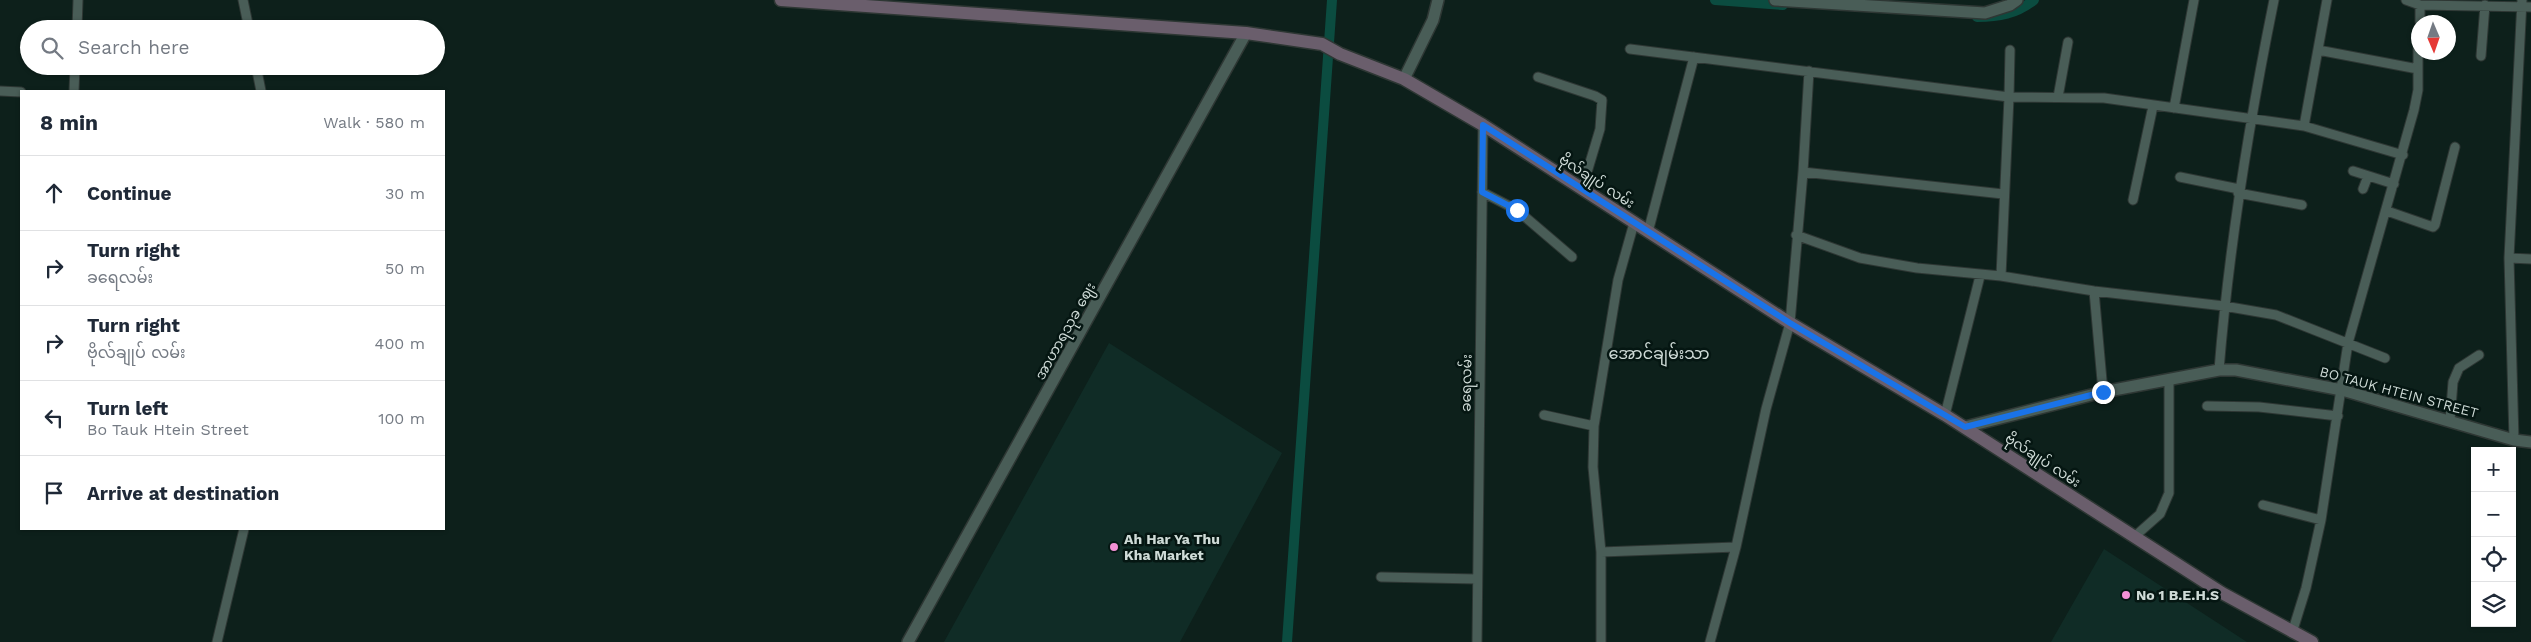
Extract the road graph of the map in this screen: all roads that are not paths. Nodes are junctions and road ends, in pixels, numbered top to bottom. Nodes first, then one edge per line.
1 (78, 0) edge
2 (243, 0) edge
3 (781, 0) edge
4 (1438, 0) edge
5 (1775, 0) edge
6 (2017, 0) edge
7 (2194, 0) edge
8 (2274, 0) edge
9 (2327, 0) edge
10 (2406, 0) edge
11 (2522, 3) edge
12 (2420, 5) junction
13 (2485, 5) junction
14 (2531, 7) edge
15 (2420, 15) edge
16 (77, 20) edge
17 (247, 20) edge
18 (1246, 33) junction
19 (2068, 42) dead end
20 (1630, 49) dead end
21 (2010, 50) dead end
22 (2318, 50) junction
23 (1694, 56) junction
24 (2481, 56) dead end
25 (2418, 60) edge
26 (2418, 70) junction
27 (1809, 71) junction
28 (75, 75) edge
29 (258, 75) edge
30 (1538, 77) dead end
31 (1404, 79) junction
32 (74, 90) edge
33 (261, 90) edge
34 (0, 91) edge
35 (20, 92) edge
36 (2008, 97) junction
37 (2058, 97) junction
38 (2153, 106) junction
39 (2174, 108) junction
40 (2250, 118) junction
41 (1483, 125) junction
42 (2304, 126) junction
43 (2456, 147) dead end
44 (2402, 156) junction
45 (2354, 171) dead end
46 (1803, 172) junction
47 (2368, 176) junction
48 (2180, 177) dead end
49 (2394, 184) junction
50 (1582, 189) junction
51 (2363, 189) dead end
52 (2239, 191) junction
53 (1482, 192) junction
54 (2004, 194) junction
55 (2133, 200) dead end
56 (2302, 205) dead end
57 (2387, 211) junction
58 (1634, 223) junction
59 (1648, 232) junction
60 (1796, 235) junction
61 (1572, 257) dead end
62 (2509, 258) junction
63 (2531, 259) edge
64 (1980, 276) junction
65 (2001, 276) junction
66 (2094, 291) junction
67 (2224, 306) junction
68 (1790, 323) junction
69 (2348, 343) junction
70 (2479, 355) dead end
71 (2385, 358) dead end
72 (2218, 370) junction
73 (2169, 379) junction
74 (2342, 390) junction
75 (2103, 392) junction
76 (2207, 406) dead end
77 (1945, 414) junction
78 (1544, 415) dead end
79 (2338, 416) junction
80 (2450, 420) junction
81 (1594, 426) junction
82 (1965, 427) junction
83 (2514, 440) junction
84 (2531, 442) edge
85 (2263, 505) dead end
86 (2321, 520) junction
87 (244, 530) edge
88 (2134, 537) junction
89 (1736, 547) junction
90 (1601, 552) junction
91 (1381, 577) dead end
92 (1478, 579) junction
93 (2292, 632) junction
94 (217, 642) edge
95 (908, 642) edge
96 (1477, 642) edge
97 (1601, 642) edge
98 (1710, 642) edge
99 (2312, 642) edge

1 - 16 street
2 - 17 street
3 - 18 main road, ဗိုလ်ချုပ် လမ်း
4 - 31 street
5 - 6 street
7 - 39 street
8 - 40 street
9 - 22 street
10 - 12 street
11 - 13 street
11 - 14 street
11 - 62 street
12 - 13 street
12 - 15 street
13 - 24 street
18 - 31 main road, ဗိုလ်ချုပ် လမ်း
18 - 95 street, အာဟာရသုခ ဈေး
19 - 37 street
20 - 23 street
21 - 36 street
22 - 26 street
22 - 42 street
23 - 27 street
23 - 59 street
25 - 26 street
26 - 44 street
27 - 36 street
27 - 46 street
28 - 32 street
29 - 33 street
30 - 50 street
31 - 41 main road, ဗိုလ်ချုပ် လမ်း
34 - 35 street
36 - 37 street
36 - 54 street
37 - 38 street
38 - 39 street
38 - 55 street
39 - 40 street
40 - 42 street
40 - 52 street
41 - 50 main road, ဗိုလ်ချုပ် လမ်း
41 - 53 street, ခရေလမ်း
42 - 44 street
43 - 57 street
44 - 49 street
45 - 47 street
46 - 54 street
46 - 60 street
47 - 49 street
47 - 51 street
48 - 52 street
49 - 57 street
50 - 58 main road, ဗိုလ်ချုပ် လမ်း
52 - 56 street
52 - 67 street
53 - 61 street
53 - 92 street, ခရေလမ်း
54 - 65 street
57 - 69 street
58 - 59 main road, ဗိုလ်ချုပ် လမ်း
58 - 81 street
59 - 68 main road, ဗိုလ်ချုပ် လမ်း
60 - 64 street
60 - 68 street
62 - 63 street
62 - 83 street
64 - 65 street
64 - 77 street
65 - 66 street
66 - 67 street
66 - 75 street
67 - 69 street
67 - 72 street
68 - 77 main road, ဗိုလ်ချုပ် လမ်း
68 - 89 street
69 - 71 street
69 - 74 street
70 - 80 street
72 - 73 street, BO TAUK HTEIN STREET
72 - 74 street, BO TAUK HTEIN STREET
73 - 75 street, BO TAUK HTEIN STREET
73 - 88 street
74 - 79 street
74 - 80 street, BO TAUK HTEIN STREET
75 - 82 street, BO TAUK HTEIN STREET
76 - 79 street
77 - 82 main road, ဗိုလ်ချုပ် လမ်း
78 - 81 street
79 - 86 street
80 - 83 street, BO TAUK HTEIN STREET
81 - 90 street
82 - 88 main road, ဗိုလ်ချုပ် လမ်း
83 - 84 street, BO TAUK HTEIN STREET
85 - 86 street
86 - 93 street
87 - 94 street
88 - 93 main road, ဗိုလ်ချုပ် လမ်း
89 - 90 street
89 - 98 street
90 - 97 street
91 - 92 street
92 - 96 street, ခရေလမ်း
93 - 99 main road, ဗိုလ်ချုပ် လမ်း

